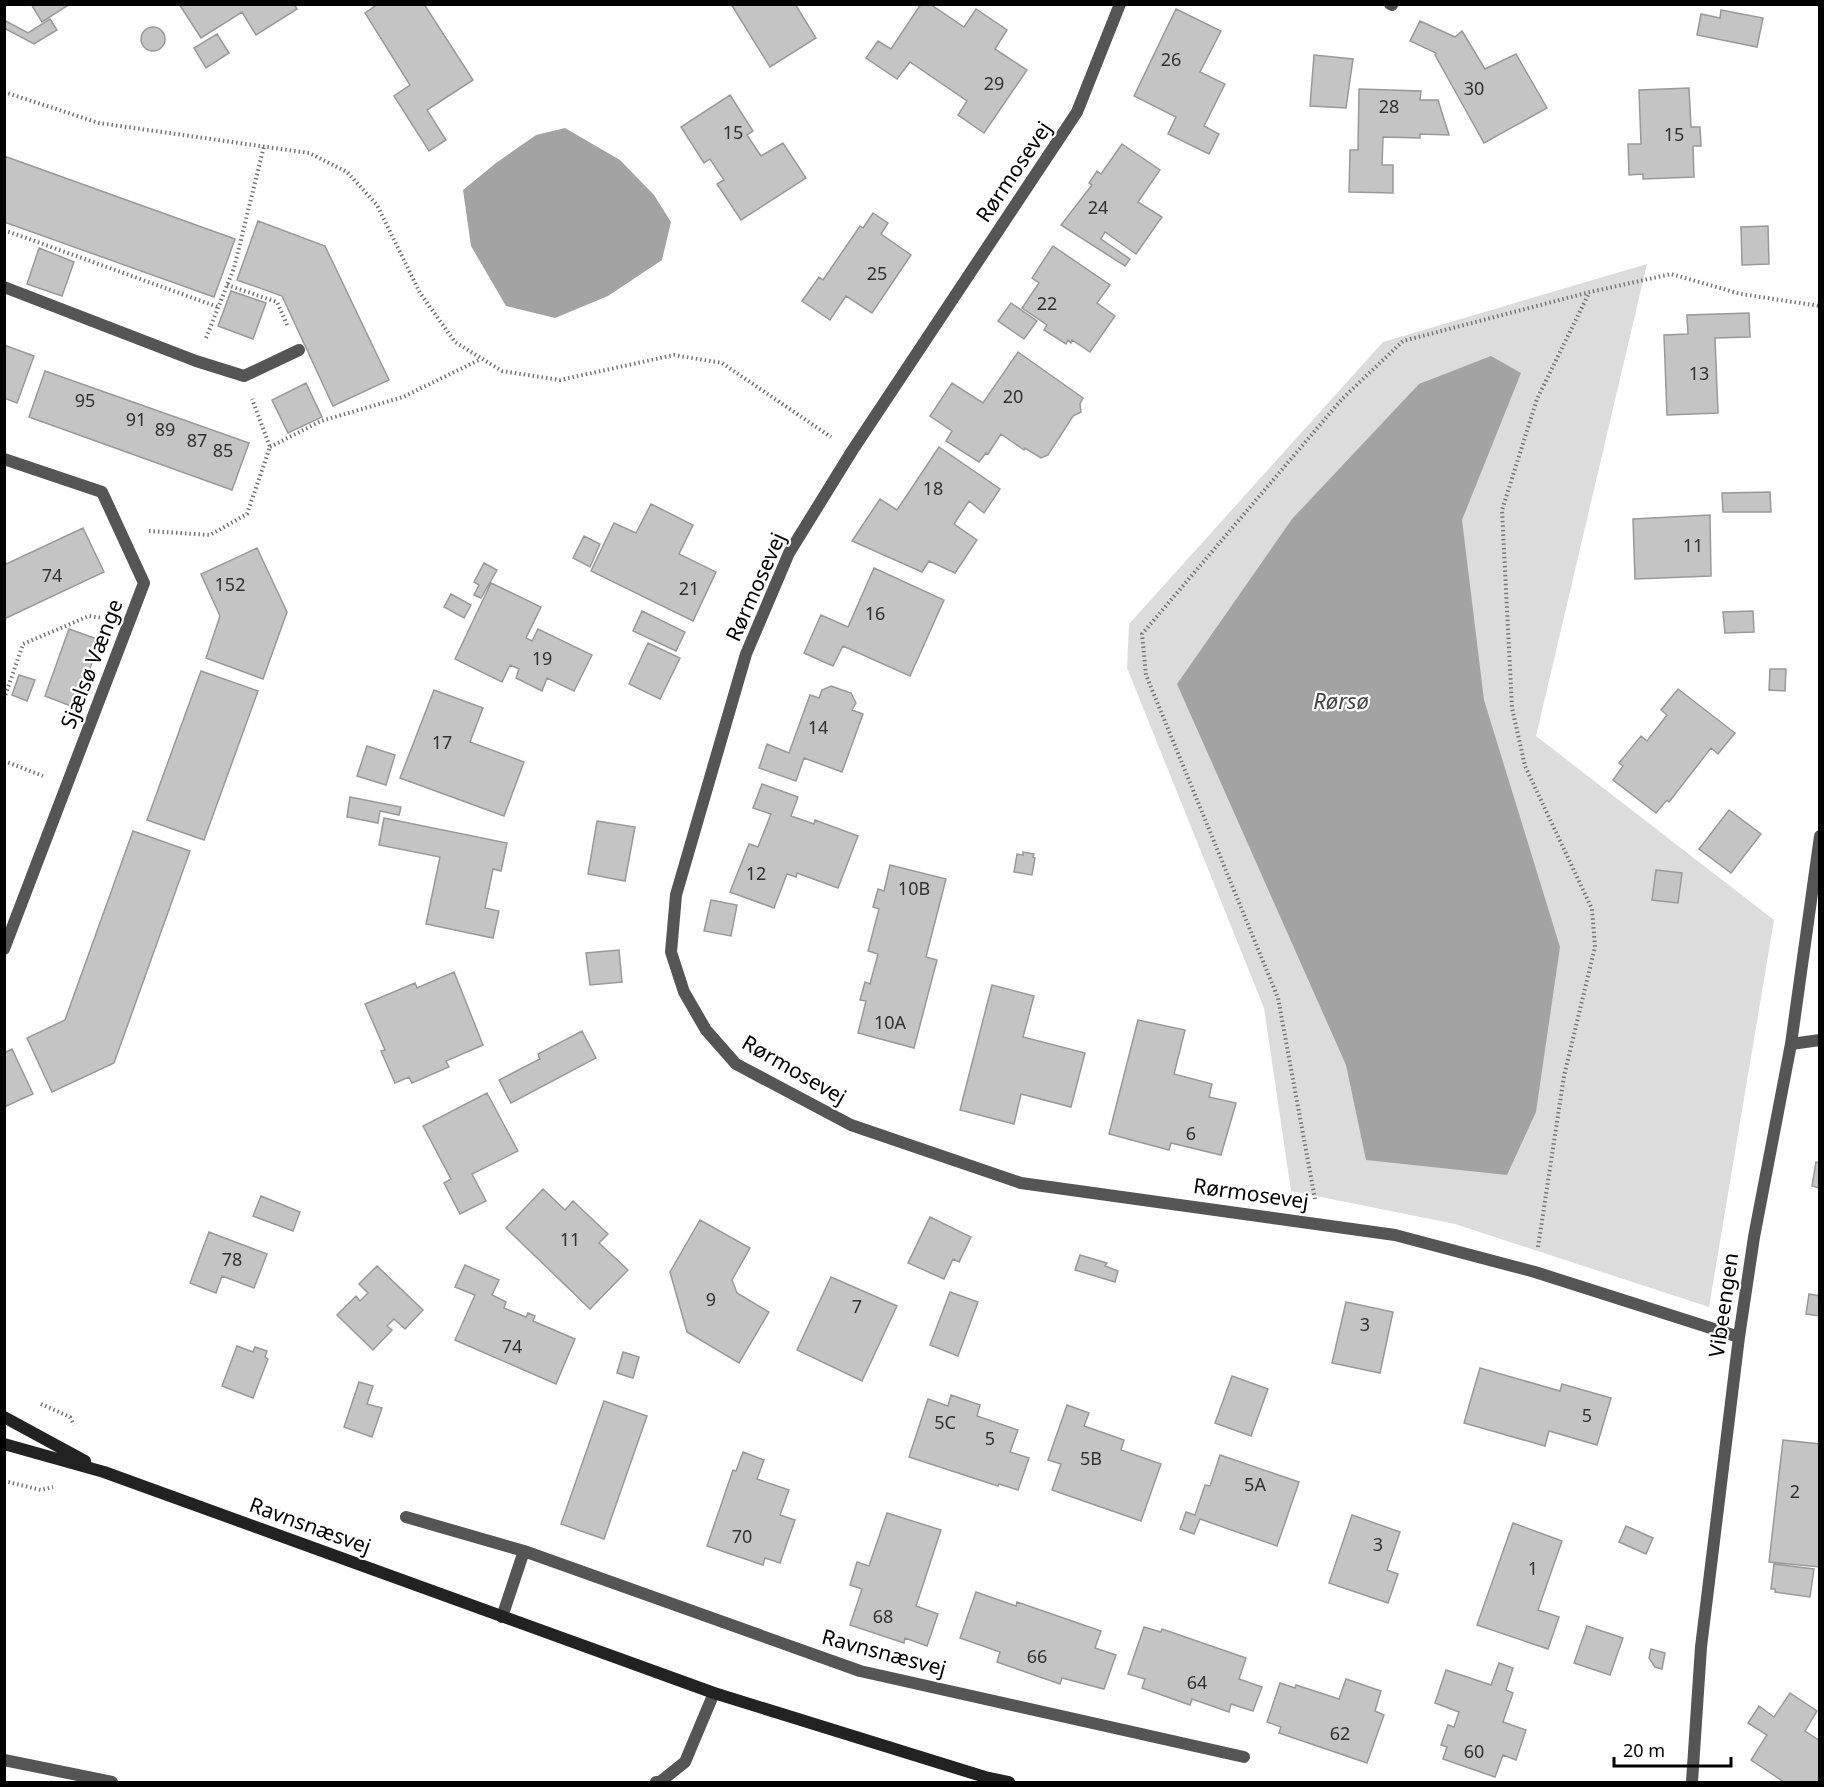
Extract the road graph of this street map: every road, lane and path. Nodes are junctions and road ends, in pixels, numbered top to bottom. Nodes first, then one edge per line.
1 (1120, 4) edge
2 (4, 92) edge
3 (264, 146) junction
4 (4, 230) edge
5 (227, 285) junction
6 (4, 287) edge
7 (1590, 292) junction
8 (1820, 306) edge
9 (218, 307) junction
10 (299, 350) joint
11 (481, 359) junction
12 (196, 361) junction
13 (244, 376) junction
14 (270, 447) junction
15 (852, 451) junction
16 (4, 459) edge
17 (119, 528) junction
18 (130, 622) junction
19 (6, 690) edge
20 (4, 699) edge
21 (4, 761) edge
22 (67, 785) junction
23 (1820, 836) edge
24 (4, 949) edge
25 (1820, 1040) edge
26 (1791, 1044) junction
27 (1320, 1223) junction
28 (1535, 1272) junction
29 (1739, 1337) junction
30 (4, 1417) edge
31 (4, 1444) edge
32 (105, 1472) junction
33 (406, 1517) dead end
34 (524, 1551) junction
35 (502, 1617) junction
36 (714, 1693) junction
37 (1244, 1757) dead end
38 (4, 1760) edge
39 (112, 1782) edge
40 (656, 1782) edge
41 (1009, 1782) edge
42 (1692, 1782) edge

1 - 15 street, Rørmosevej
2 - 3 path
3 - 5 path
3 - 11 path
4 - 9 path
5 - 9 path
5 - 10 path
6 - 12 street
7 - 8 path
7 - 27 path
7 - 28 path
9 - 12 path
10 - 13 street
11 - 14 path
11 - 15 path
12 - 13 street
13 - 14 path
14 - 17 path
15 - 27 street, Rørmosevej
16 - 17 street, Sjælsø Vænge
17 - 18 street, Sjælsø Vænge
18 - 19 path
18 - 22 street, Sjælsø Vænge
19 - 20 path
21 - 22 path
22 - 24 street, Sjælsø Vænge
23 - 26 street, Vibeengen
25 - 26 street
26 - 29 street, Vibeengen
27 - 28 street, Rørmosevej
28 - 29 street, Rørmosevej
29 - 42 street, Vibeengen
30 - 32 main road, Ravnsnæsvej
31 - 32 main road, Ravnsnæsvej
32 - 35 main road, Ravnsnæsvej
33 - 34 street, Ravnsnæsvej
34 - 35 street
34 - 37 street, Ravnsnæsvej
35 - 36 main road, Ravnsnæsvej
36 - 40 street
36 - 41 main road, Ravnsnæsvej
38 - 39 street

